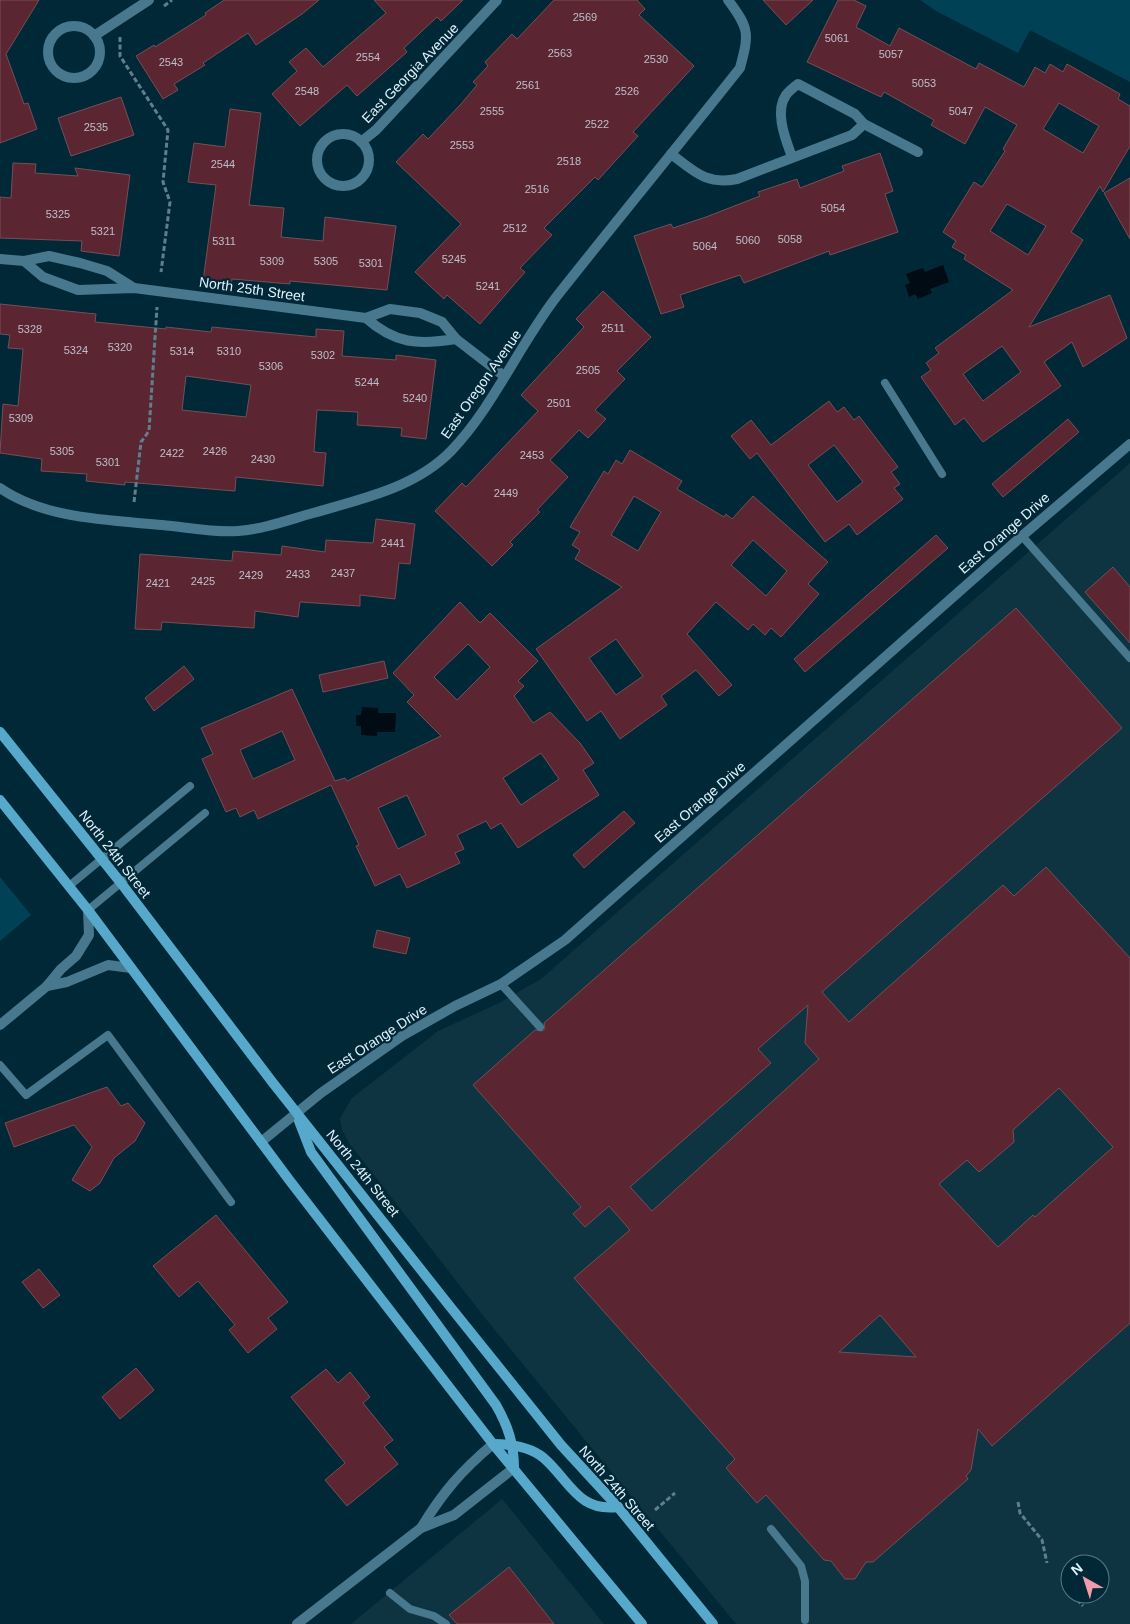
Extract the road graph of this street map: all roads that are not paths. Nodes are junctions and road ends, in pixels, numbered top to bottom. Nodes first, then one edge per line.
1 (149, 0) edge
2 (498, 0) edge
3 (728, 0) edge
4 (94, 36) junction
5 (864, 124) junction
6 (361, 142) junction
7 (918, 152) dead end
8 (671, 154) junction
9 (792, 157) junction
10 (0, 259) edge
11 (24, 261) junction
12 (134, 288) junction
13 (366, 318) junction
14 (456, 340) junction
15 (504, 376) junction
16 (886, 383) dead end
17 (1130, 444) edge
18 (942, 474) dead end
19 (0, 488) edge
20 (1022, 536) junction
21 (1130, 658) edge
22 (0, 732) edge
23 (190, 786) dead end
24 (0, 800) edge
25 (205, 813) dead end
26 (102, 859) junction
27 (121, 883) junction
28 (68, 886) junction
29 (88, 910) junction
30 (131, 968) junction
31 (501, 984) junction
32 (47, 986) junction
33 (0, 1025) edge
34 (540, 1027) dead end
35 (0, 1065) edge
36 (296, 1113) junction
37 (261, 1142) junction
38 (231, 1202) dead end
39 (493, 1444) junction
40 (513, 1445) junction
41 (514, 1468) junction
42 (618, 1507) junction
43 (421, 1528) junction
44 (771, 1529) dead end
45 (390, 1593) dead end
46 (805, 1620) dead end
47 (297, 1624) edge
48 (446, 1624) edge
49 (642, 1624) edge
50 (713, 1624) edge

1 - 4 street
2 - 6 street, East Georgia Avenue
3 - 8 street, East Oregon Avenue
4 - 4 street
5 - 7 street
5 - 9 street
5 - 9 street
6 - 6 street, East Georgia Avenue
8 - 9 street
8 - 15 street, East Oregon Avenue
10 - 11 street, North 25th Street
11 - 12 street, North 25th Street
11 - 12 street, North 25th Street
12 - 13 street, North 25th Street
13 - 14 street
13 - 14 street, North 25th Street
14 - 15 street, North 25th Street
15 - 19 street, East Oregon Avenue
16 - 18 lane
17 - 20 street, East Orange Drive
20 - 21 lane
20 - 31 street, East Orange Drive
22 - 26 main road, North 24th Street
23 - 26 lane
24 - 28 main road
25 - 27 lane
26 - 27 main road, North 24th Street
26 - 28 lane
27 - 29 lane
27 - 36 main road, North 24th Street
28 - 29 main road
29 - 30 main road
29 - 32 street
30 - 32 street
30 - 37 main road
31 - 34 lane
31 - 36 street, East Orange Drive
32 - 33 street
35 - 38 lane
36 - 37 street, East Orange Drive
36 - 40 main road
36 - 42 main road, North 24th Street
37 - 39 main road
39 - 40 main road
39 - 41 main road
39 - 43 street
40 - 41 main road
40 - 42 main road
41 - 43 street
41 - 49 main road
42 - 50 main road, North 24th Street
43 - 47 street
44 - 46 lane
45 - 48 lane

